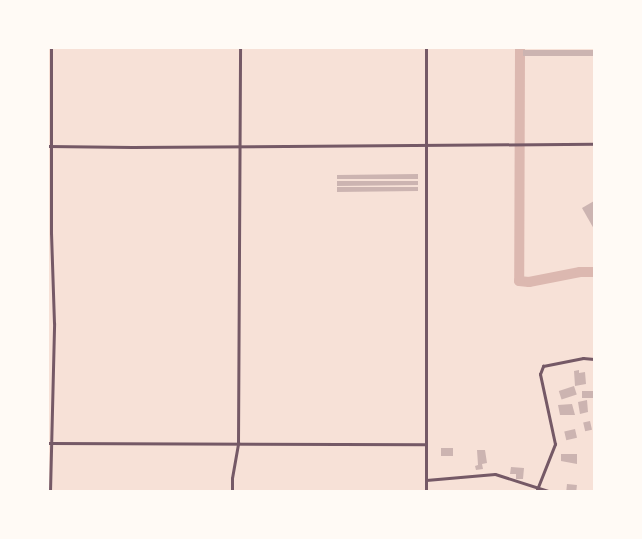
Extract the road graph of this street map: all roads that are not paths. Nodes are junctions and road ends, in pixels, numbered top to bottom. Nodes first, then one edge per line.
1 (51, 48) edge
2 (240, 48) edge
3 (426, 48) edge
4 (426, 144) junction
5 (594, 144) edge
6 (49, 146) edge
7 (238, 146) junction
8 (594, 359) edge
9 (49, 443) edge
10 (238, 443) junction
11 (426, 444) junction
12 (426, 480) junction
13 (537, 490) edge
14 (50, 492) edge
15 (232, 492) edge
16 (426, 492) edge
17 (551, 492) edge

1 - 6 street
2 - 7 street
3 - 4 street
4 - 5 street
4 - 7 street
4 - 11 street
6 - 7 street
6 - 9 street
7 - 10 street
8 - 13 street
9 - 10 street
9 - 14 street
10 - 11 street
10 - 15 street
11 - 12 street
12 - 13 street
12 - 16 street
13 - 17 street

